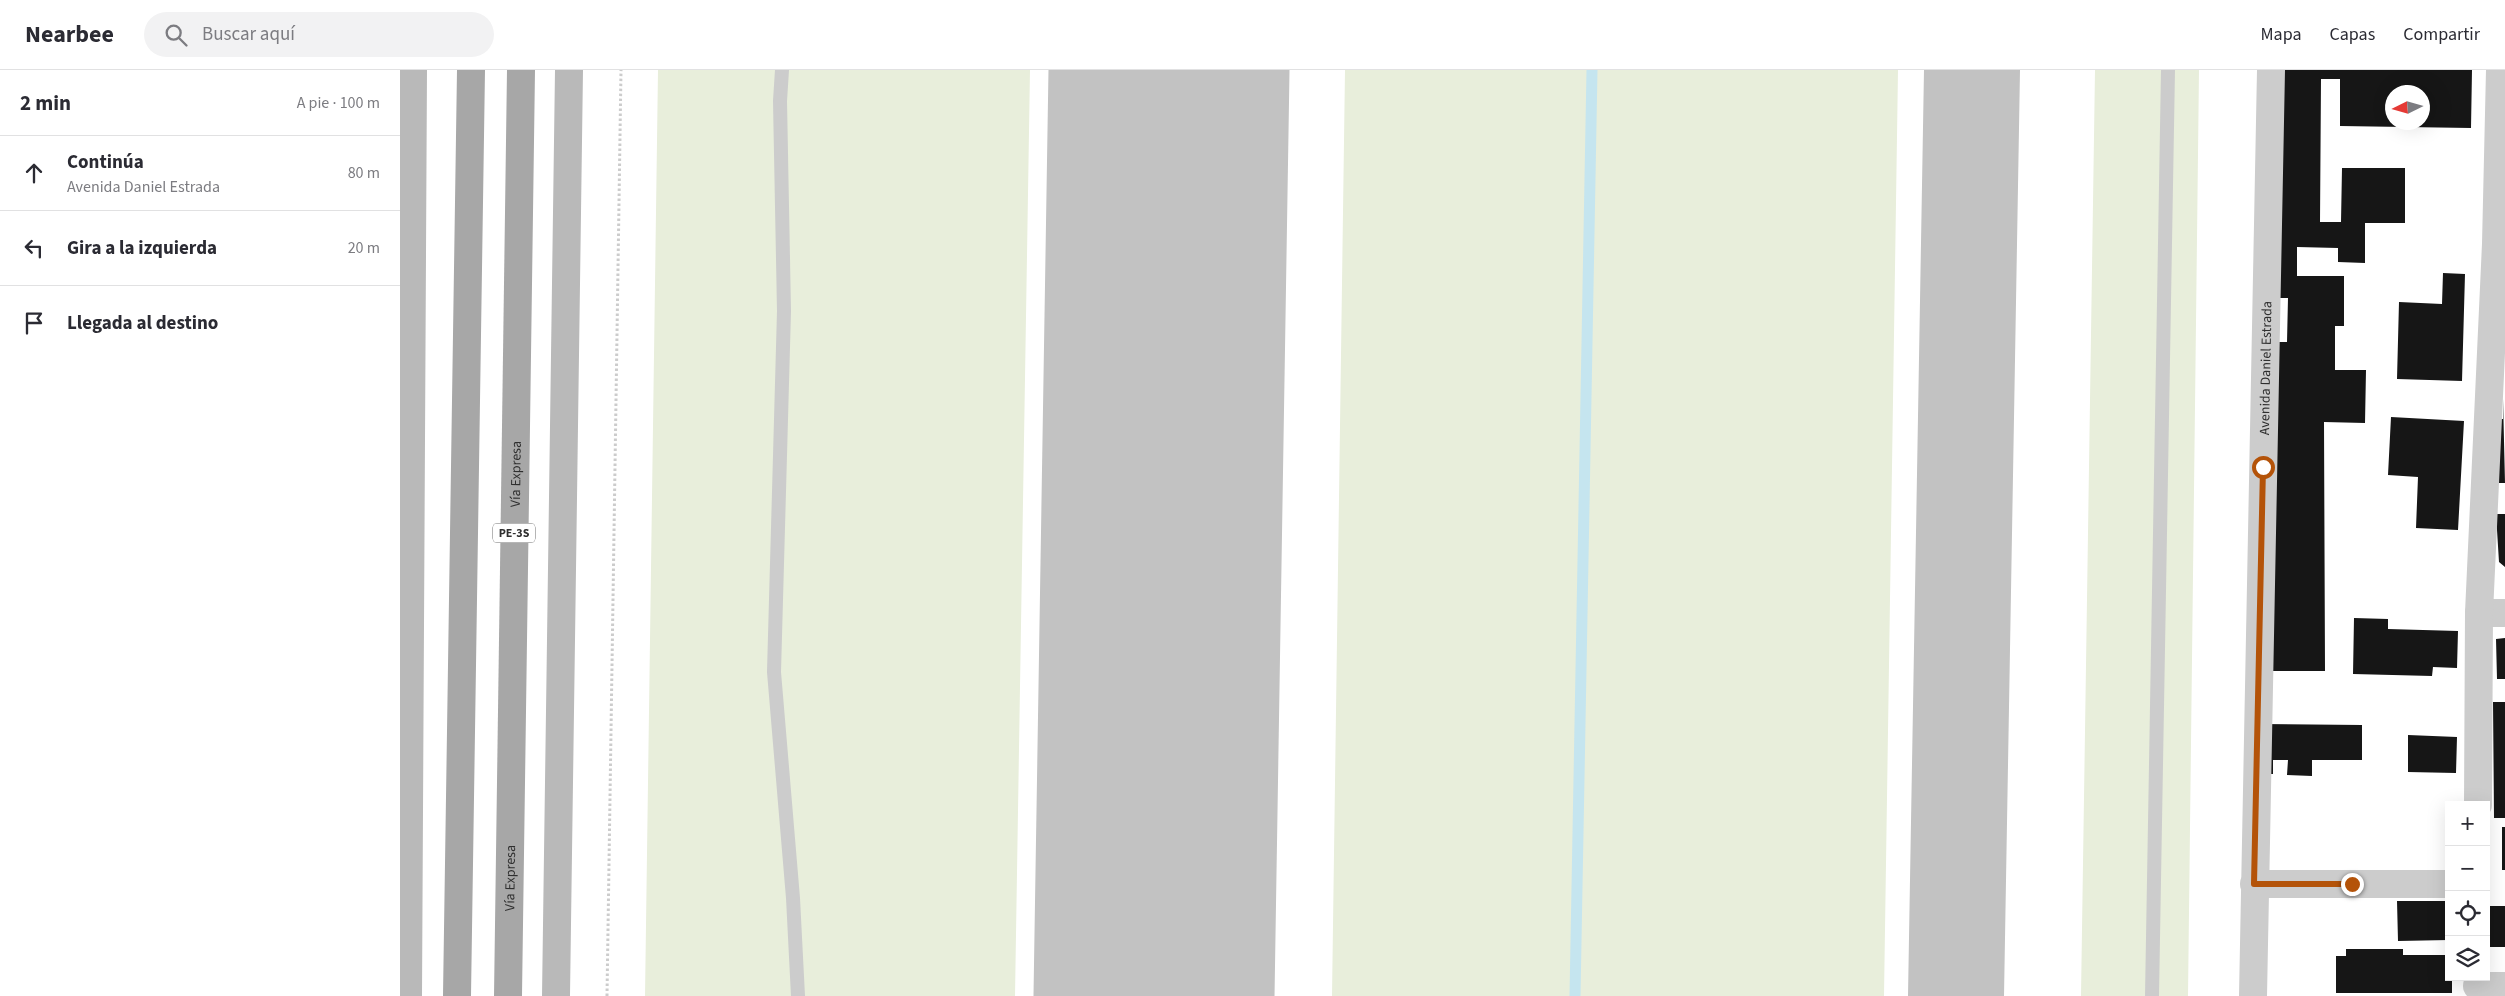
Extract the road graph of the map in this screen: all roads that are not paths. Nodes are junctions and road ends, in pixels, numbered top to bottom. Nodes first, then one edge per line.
1 (412, 70) edge
2 (471, 70) edge
3 (522, 70) edge
4 (568, 70) edge
5 (782, 70) edge
6 (2168, 70) edge
7 (2271, 70) edge
8 (2500, 70) edge
9 (406, 99) edge
10 (2501, 244) edge
11 (2492, 613) edge
12 (2478, 801) edge
13 (2254, 884) junction
14 (2445, 884) edge
15 (2477, 986) edge
16 (2505, 986) edge
17 (408, 996) edge
18 (457, 996) edge
19 (508, 996) edge
20 (556, 996) edge
21 (798, 996) edge
22 (2152, 996) edge
23 (2253, 996) edge

1 - 9 main road
2 - 18 main road
3 - 19 main road, Vía Expresa / PE-3S
4 - 20 main road
5 - 21 lane
6 - 22 lane
7 - 13 street, Avenida Daniel Estrada
8 - 10 street
9 - 17 main road
10 - 11 street
11 - 12 street
13 - 14 street
13 - 23 street, Avenida Daniel Estrada
15 - 16 street

